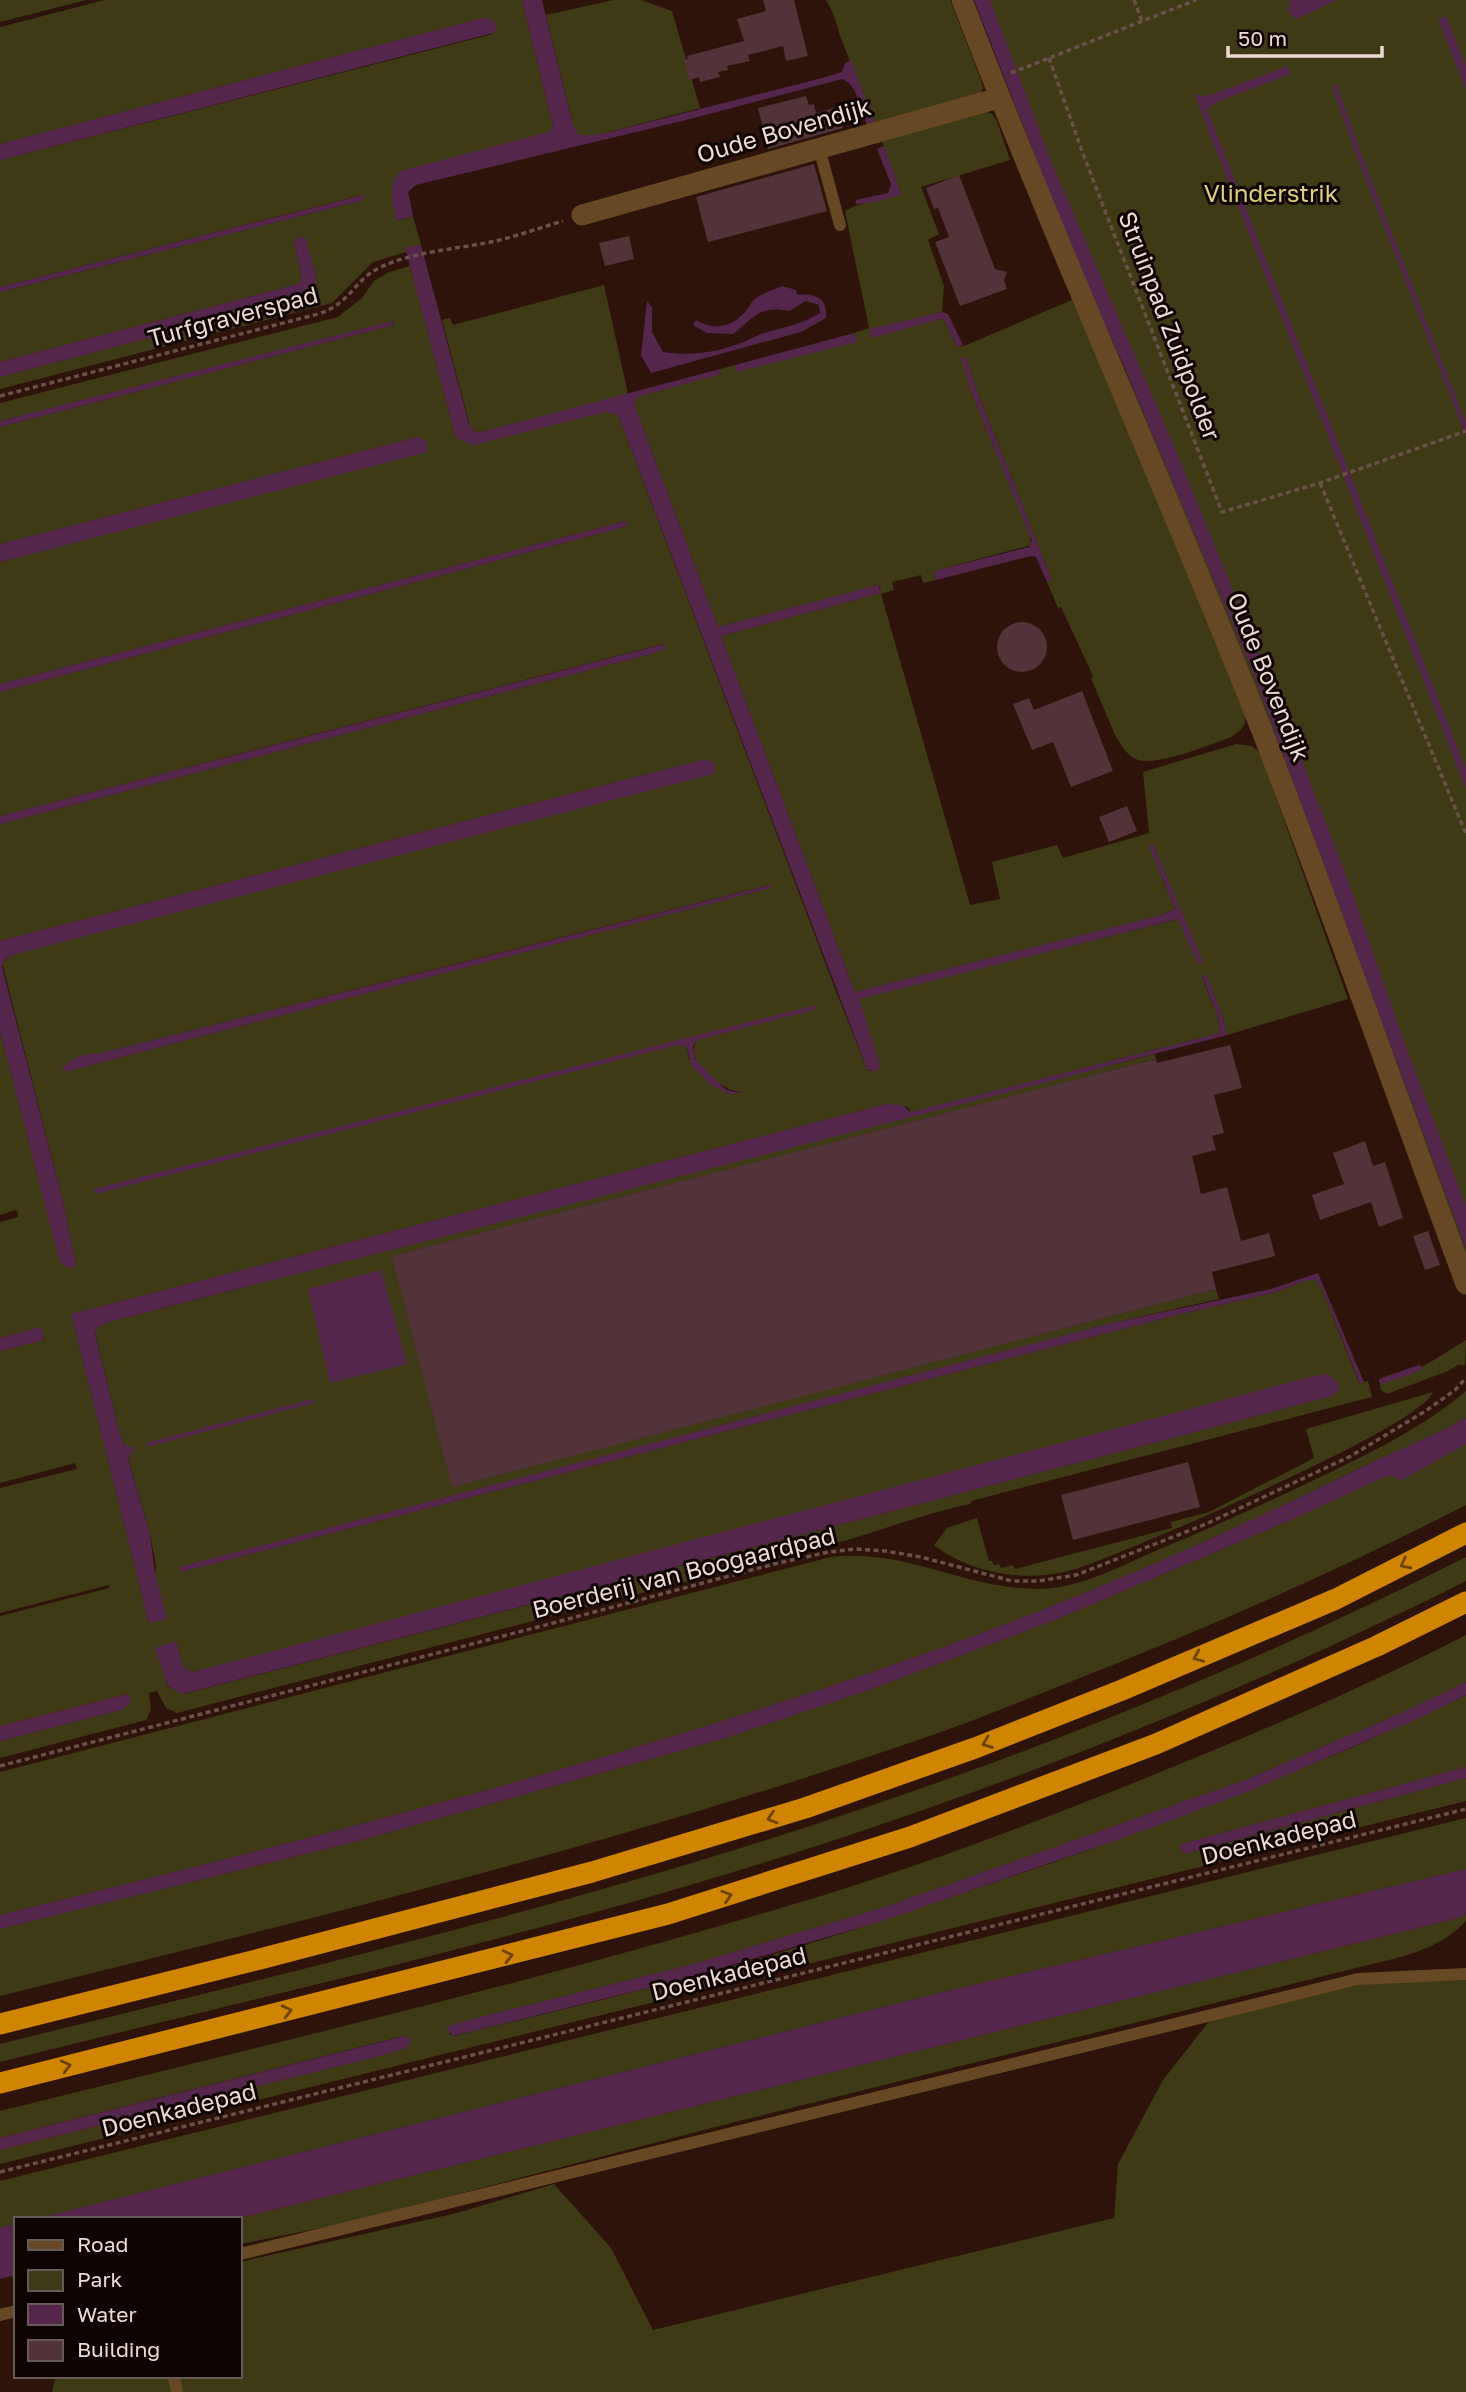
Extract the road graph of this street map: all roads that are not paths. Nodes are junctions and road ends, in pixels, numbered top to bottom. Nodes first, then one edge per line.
1 (962, 0) edge
2 (999, 98) junction
3 (820, 148) junction
4 (582, 215) road end
5 (840, 225) dead end
6 (1466, 1284) edge
7 (1466, 1534) edge
8 (1466, 1602) edge
9 (1466, 1973) edge
10 (0, 2024) edge
11 (0, 2083) edge
12 (242, 2254) edge

1 - 2 street, Oude Bovendijk
2 - 3 street, Oude Bovendijk
2 - 6 street, Oude Bovendijk
3 - 4 street, Oude Bovendijk
3 - 5 lane
7 -> 10 highway
11 -> 8 highway
9 - 12 lane

